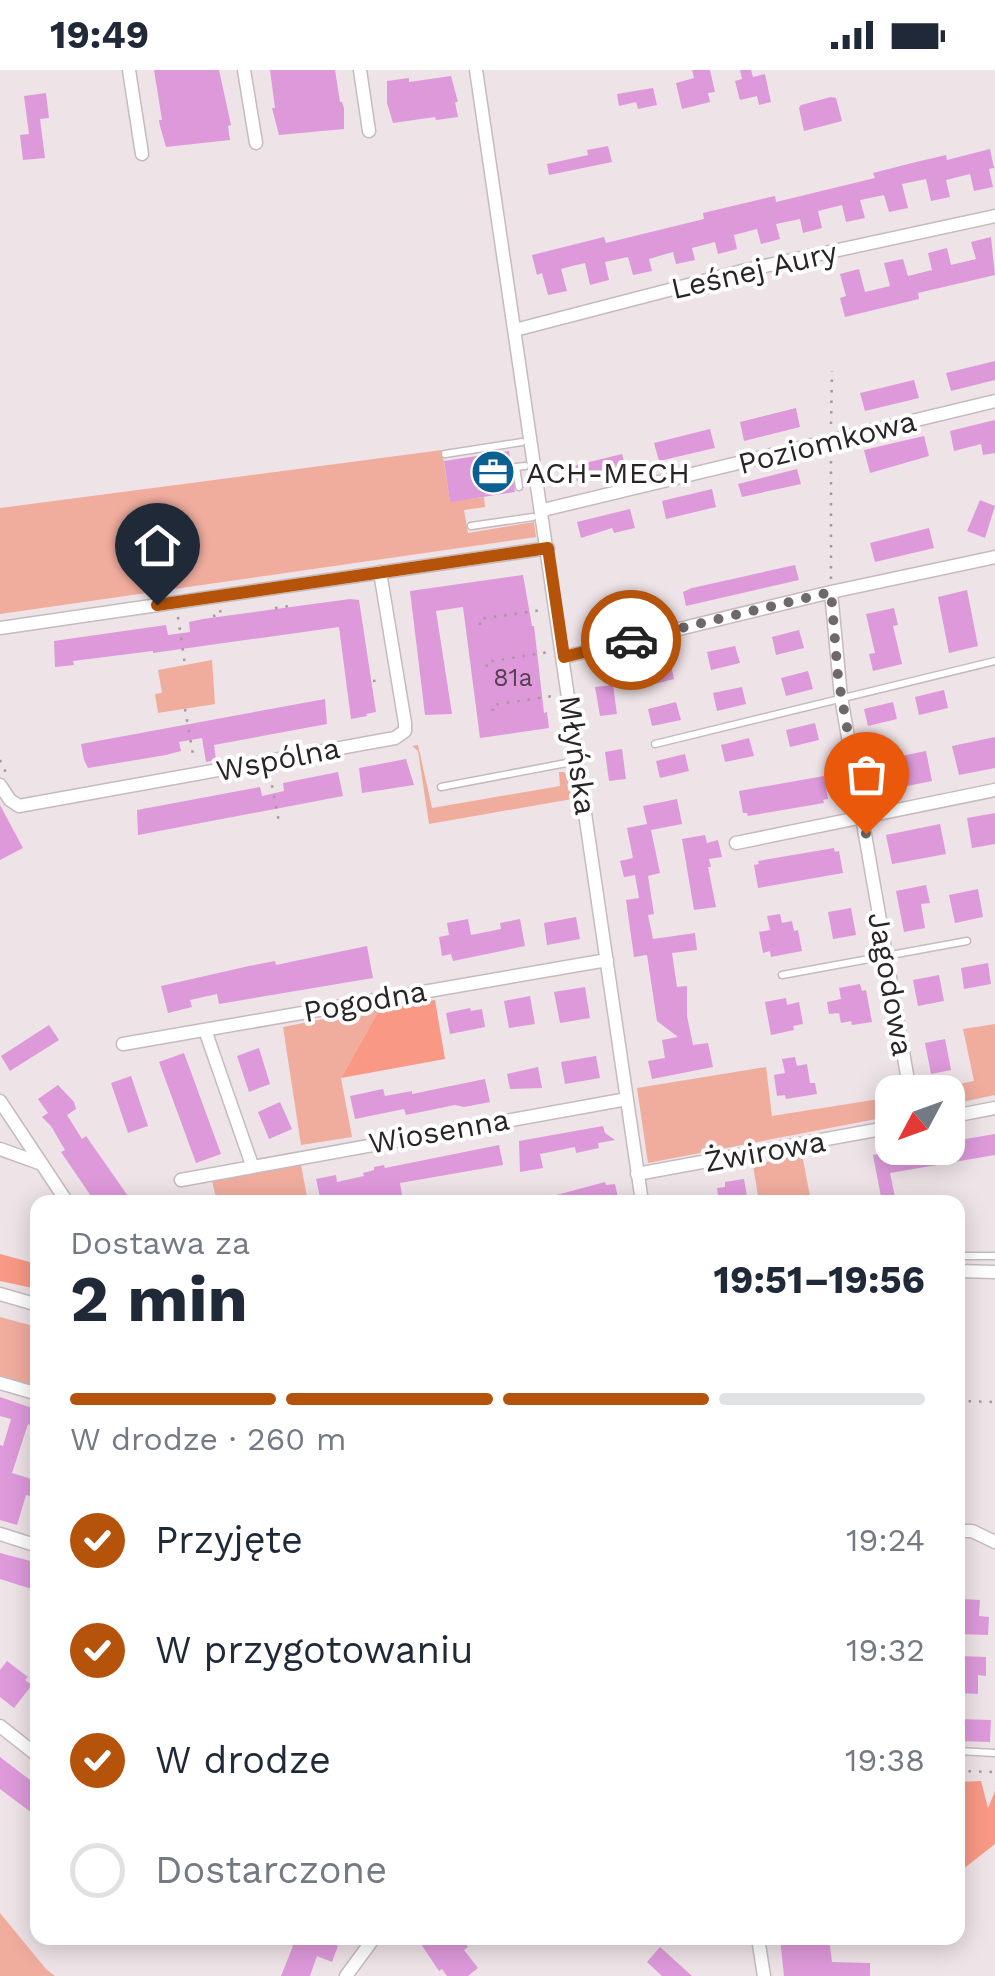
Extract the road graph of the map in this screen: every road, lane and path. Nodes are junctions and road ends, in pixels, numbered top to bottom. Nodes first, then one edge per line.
1 (129, 70) edge
2 (244, 70) edge
3 (360, 70) edge
4 (476, 70) edge
5 (369, 131) dead end
6 (256, 143) dead end
7 (142, 154) dead end
8 (995, 216) edge
9 (515, 330) junction
10 (832, 371) dead end
11 (995, 401) edge
12 (831, 441) junction
13 (522, 442) dead end
14 (445, 454) dead end
15 (525, 466) dead end
16 (519, 487) dead end
17 (538, 513) junction
18 (471, 526) dead end
19 (548, 548) junction
20 (995, 557) edge
21 (380, 572) junction
22 (831, 592) junction
23 (219, 603) dead end
24 (290, 606) dead end
25 (275, 608) dead end
26 (548, 609) dead end
27 (177, 610) dead end
28 (228, 614) dead end
29 (220, 615) junction
30 (213, 616) dead end
31 (480, 625) dead end
32 (0, 628) edge
33 (559, 654) junction
34 (524, 656) junction
35 (505, 659) junction
36 (995, 661) edge
37 (525, 662) dead end
38 (185, 665) dead end
39 (506, 665) dead end
40 (487, 667) dead end
41 (382, 680) dead end
42 (373, 681) dead end
43 (561, 694) dead end
44 (840, 697) junction
45 (511, 702) junction
46 (512, 708) dead end
47 (185, 709) dead end
48 (493, 711) dead end
49 (655, 744) dead end
50 (579, 761) junction
51 (196, 766) dead end
52 (269, 770) dead end
53 (0, 785) edge
54 (441, 787) dead end
55 (995, 790) edge
56 (862, 817) junction
57 (279, 822) dead end
58 (736, 842) dead end
59 (967, 940) dead end
60 (886, 955) junction
61 (606, 960) junction
62 (782, 975) dead end
63 (205, 1030) junction
64 (123, 1044) dead end
65 (907, 1075) edge
66 (627, 1098) junction
67 (0, 1101) edge
68 (995, 1108) edge
69 (965, 1114) edge
70 (875, 1130) edge
71 (0, 1149) edge
72 (44, 1165) junction
73 (252, 1165) junction
74 (637, 1174) junction
75 (181, 1180) dead end
76 (63, 1195) edge
77 (641, 1195) edge
78 (965, 1256) edge
79 (995, 1256) edge
80 (965, 1271) edge
81 (995, 1272) edge
82 (0, 1294) edge
83 (30, 1303) edge
84 (0, 1382) edge
85 (30, 1391) edge
86 (965, 1401) edge
87 (995, 1402) edge
88 (965, 1532) edge
89 (0, 1534) edge
90 (995, 1542) edge
91 (30, 1543) edge
92 (0, 1726) edge
93 (30, 1750) edge
94 (965, 1751) edge
95 (995, 1753) edge
96 (965, 1771) edge
97 (995, 1772) edge
98 (368, 1945) edge
99 (759, 1945) edge
100 (346, 1976) edge
101 (764, 1976) edge

1 - 7 street
2 - 6 street
3 - 5 street
4 - 9 street, Młyńska
8 - 9 street, Leśnej Aury
9 - 17 street, Młyńska
10 - 12 path
11 - 12 street, Poziomkowa
12 - 17 street, Poziomkowa
12 - 22 path
13 - 14 lane
15 - 16 lane
17 - 18 lane
17 - 19 street, Młyńska
19 - 21 street
19 - 33 street, Młyńska
20 - 22 street
21 - 32 street
21 - 53 street, Wspólna
22 - 33 street
22 - 44 street, Jagodowa
23 - 29 path
24 - 25 path
26 - 31 path
27 - 38 path
28 - 29 path
29 - 30 path
33 - 34 path
33 - 50 street, Młyńska
34 - 35 path
34 - 37 path
35 - 39 path
35 - 40 path
36 - 44 lane
41 - 42 path
43 - 45 path
44 - 49 lane
44 - 56 street, Jagodowa
45 - 46 path
45 - 48 path
47 - 51 path
50 - 54 lane
50 - 61 street, Młyńska
52 - 57 path
55 - 56 street
56 - 58 street
56 - 60 street, Jagodowa
59 - 60 lane
60 - 62 lane
60 - 65 street, Jagodowa
61 - 63 street, Pogodna
61 - 66 street, Młyńska
63 - 64 street, Pogodna
63 - 73 street
66 - 73 street, Wiosenna
66 - 74 street, Młyńska
67 - 72 street
68 - 69 street
70 - 74 street, Żwirowa
71 - 72 street
72 - 76 street
73 - 75 street, Wiosenna
74 - 77 street, Młyńska
78 - 79 lane
80 - 81 street
82 - 83 street
84 - 85 street
86 - 87 path
88 - 90 street
89 - 91 street
92 - 93 street
94 - 95 lane
96 - 97 path
98 - 100 street
99 - 101 street

